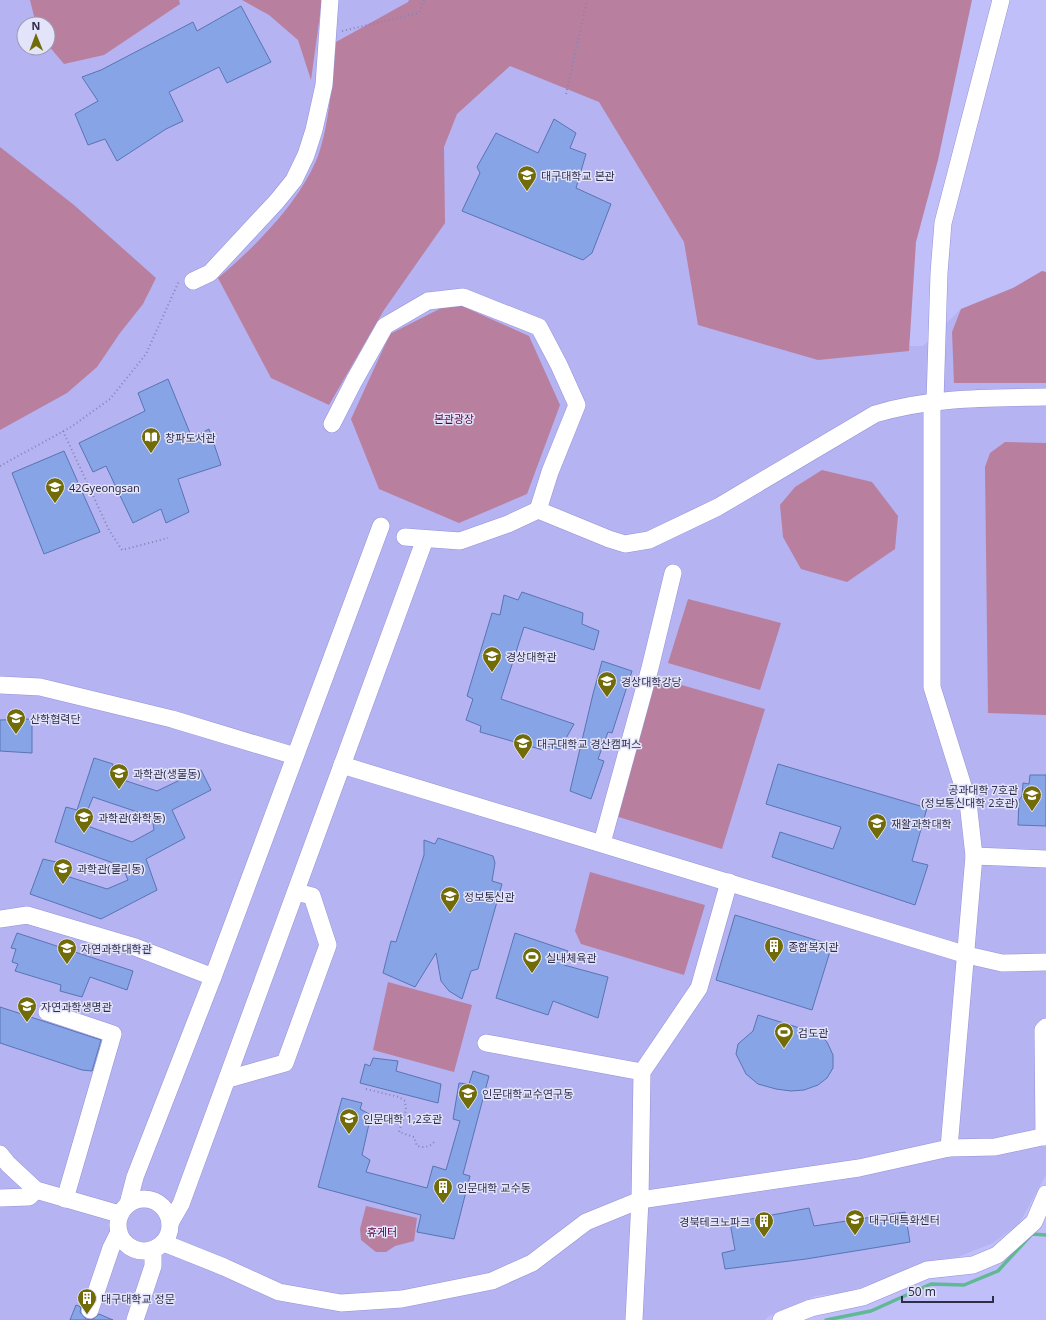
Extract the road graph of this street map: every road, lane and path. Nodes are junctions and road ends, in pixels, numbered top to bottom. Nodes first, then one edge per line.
1 (330, 0) edge
2 (424, 0) edge
3 (586, 0) edge
4 (1001, 0) edge
5 (327, 35) junction
6 (566, 94) dead end
7 (187, 278) joint
8 (1046, 397) edge
9 (934, 401) junction
10 (332, 424) dead end
11 (63, 431) junction
12 (0, 466) edge
13 (538, 510) junction
14 (380, 526) dead end
15 (405, 537) dead end
16 (168, 538) dead end
17 (425, 538) junction
18 (673, 573) dead end
19 (0, 685) edge
20 (295, 756) junction
21 (342, 765) junction
22 (602, 843) junction
23 (974, 856) junction
24 (1046, 860) edge
25 (730, 882) junction
26 (296, 892) junction
27 (0, 919) edge
28 (967, 955) junction
29 (1046, 962) edge
30 (213, 977) junction
31 (47, 1012) dead end
32 (1046, 1027) edge
33 (486, 1043) dead end
34 (642, 1072) junction
35 (228, 1079) junction
36 (366, 1089) dead end
37 (1045, 1137) edge
38 (435, 1140) dead end
39 (949, 1148) junction
40 (0, 1154) edge
41 (36, 1190) junction
42 (1046, 1194) edge
43 (0, 1198) edge
44 (66, 1199) junction
45 (640, 1200) junction
46 (124, 1209) junction
47 (170, 1223) junction
48 (118, 1234) junction
49 (158, 1247) junction
50 (90, 1310) dead end
51 (135, 1320) edge
52 (634, 1320) edge
53 (781, 1320) edge

1 - 5 street
2 - 5 path
3 - 6 path
4 - 9 street
5 - 7 street
7 - 11 path
8 - 9 street
9 - 13 street
9 - 23 street
10 - 13 street
11 - 12 path
11 - 16 path
13 - 17 street
14 - 20 street
15 - 17 street
17 - 21 street
18 - 22 street
19 - 20 street
20 - 30 street
21 - 22 street
21 - 26 street
22 - 25 street
23 - 24 street
23 - 28 street
25 - 28 street
25 - 34 street
26 - 35 street
26 - 35 street
27 - 30 street
28 - 29 street
28 - 39 street
30 - 46 street
31 - 44 street
32 - 37 street
33 - 34 street
34 - 45 street
35 - 47 street
36 - 38 path
37 - 39 street
39 - 45 street
40 - 41 street
41 - 43 street
41 - 44 street
42 - 53 street
44 - 46 street
45 - 49 street
45 - 52 street
46 - 47 street
46 - 48 street
47 - 49 street
48 - 49 street
48 - 50 street
49 - 51 street

